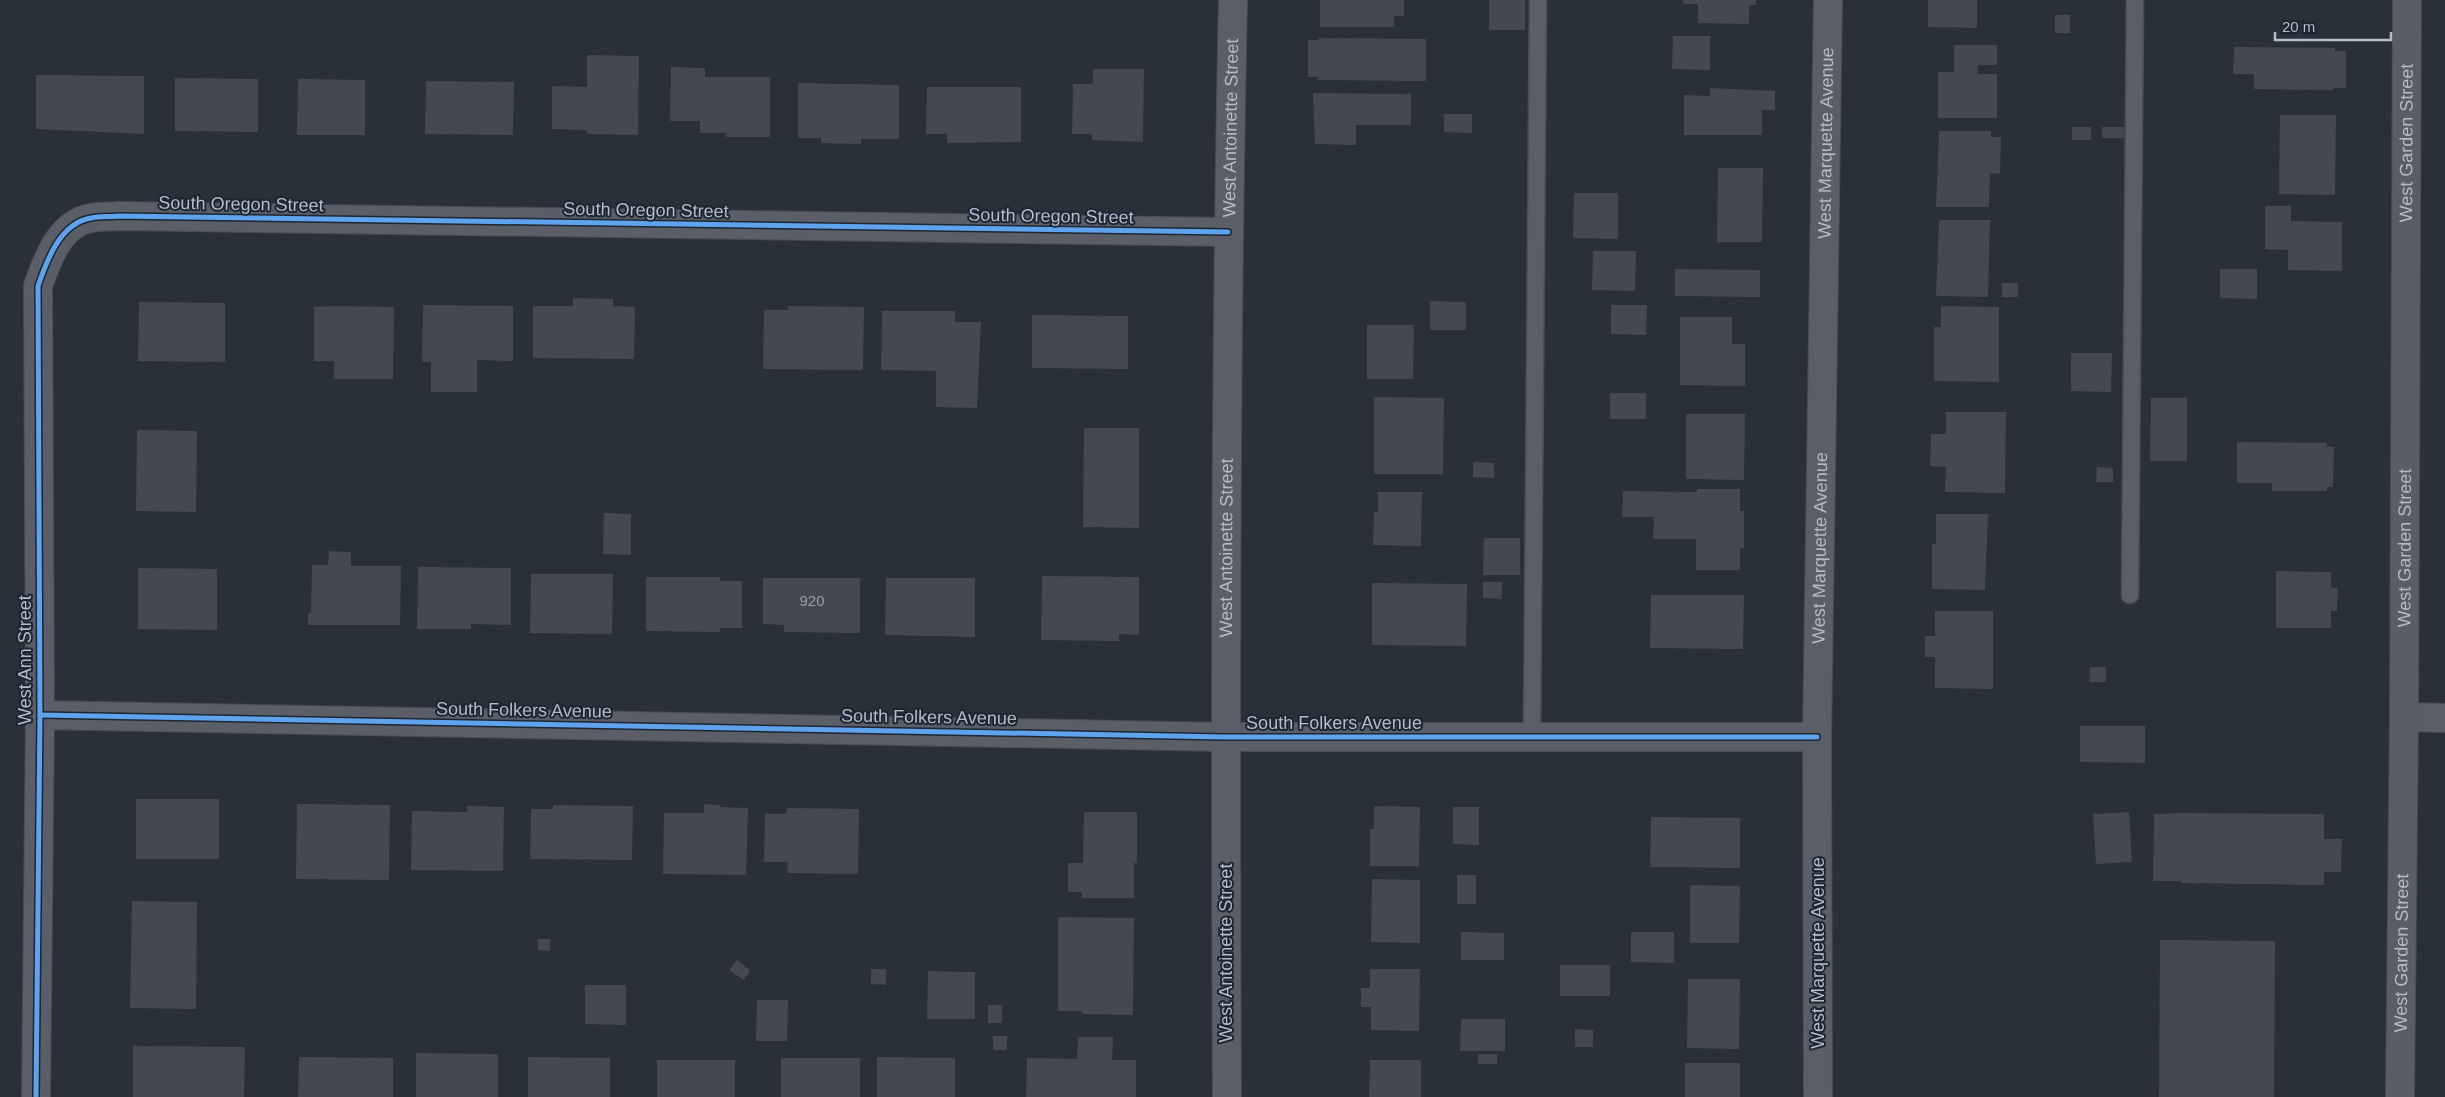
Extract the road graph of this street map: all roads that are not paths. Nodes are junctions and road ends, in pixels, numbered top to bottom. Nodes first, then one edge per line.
1 (1233, 0) edge
2 (1538, 0) edge
3 (1828, 0) edge
4 (2135, 0) edge
5 (2408, 0) edge
6 (66, 230) joint
7 (1228, 232) junction
8 (2130, 595) dead end
9 (40, 715) junction
10 (2404, 717) junction
11 (2445, 718) edge
12 (1225, 736) junction
13 (1532, 736) junction
14 (1818, 736) junction
15 (36, 1097) edge
16 (1227, 1097) edge
17 (1818, 1097) edge
18 (2400, 1097) edge

1 - 7 street, West Antoinette Street
2 - 13 lane
3 - 14 street, West Marquette Avenue
4 - 8 lane
5 - 10 main road, West Garden Street
6 - 7 street, South Oregon Street
6 - 9 street, West Ann Street
7 - 12 street, West Antoinette Street
9 - 12 street, South Folkers Avenue
9 - 15 street, West Ann Street
10 - 11 street
10 - 18 main road, West Garden Street
12 - 13 street, South Folkers Avenue
12 - 16 street, West Antoinette Street
13 - 14 street, South Folkers Avenue
14 - 17 street, West Marquette Avenue

